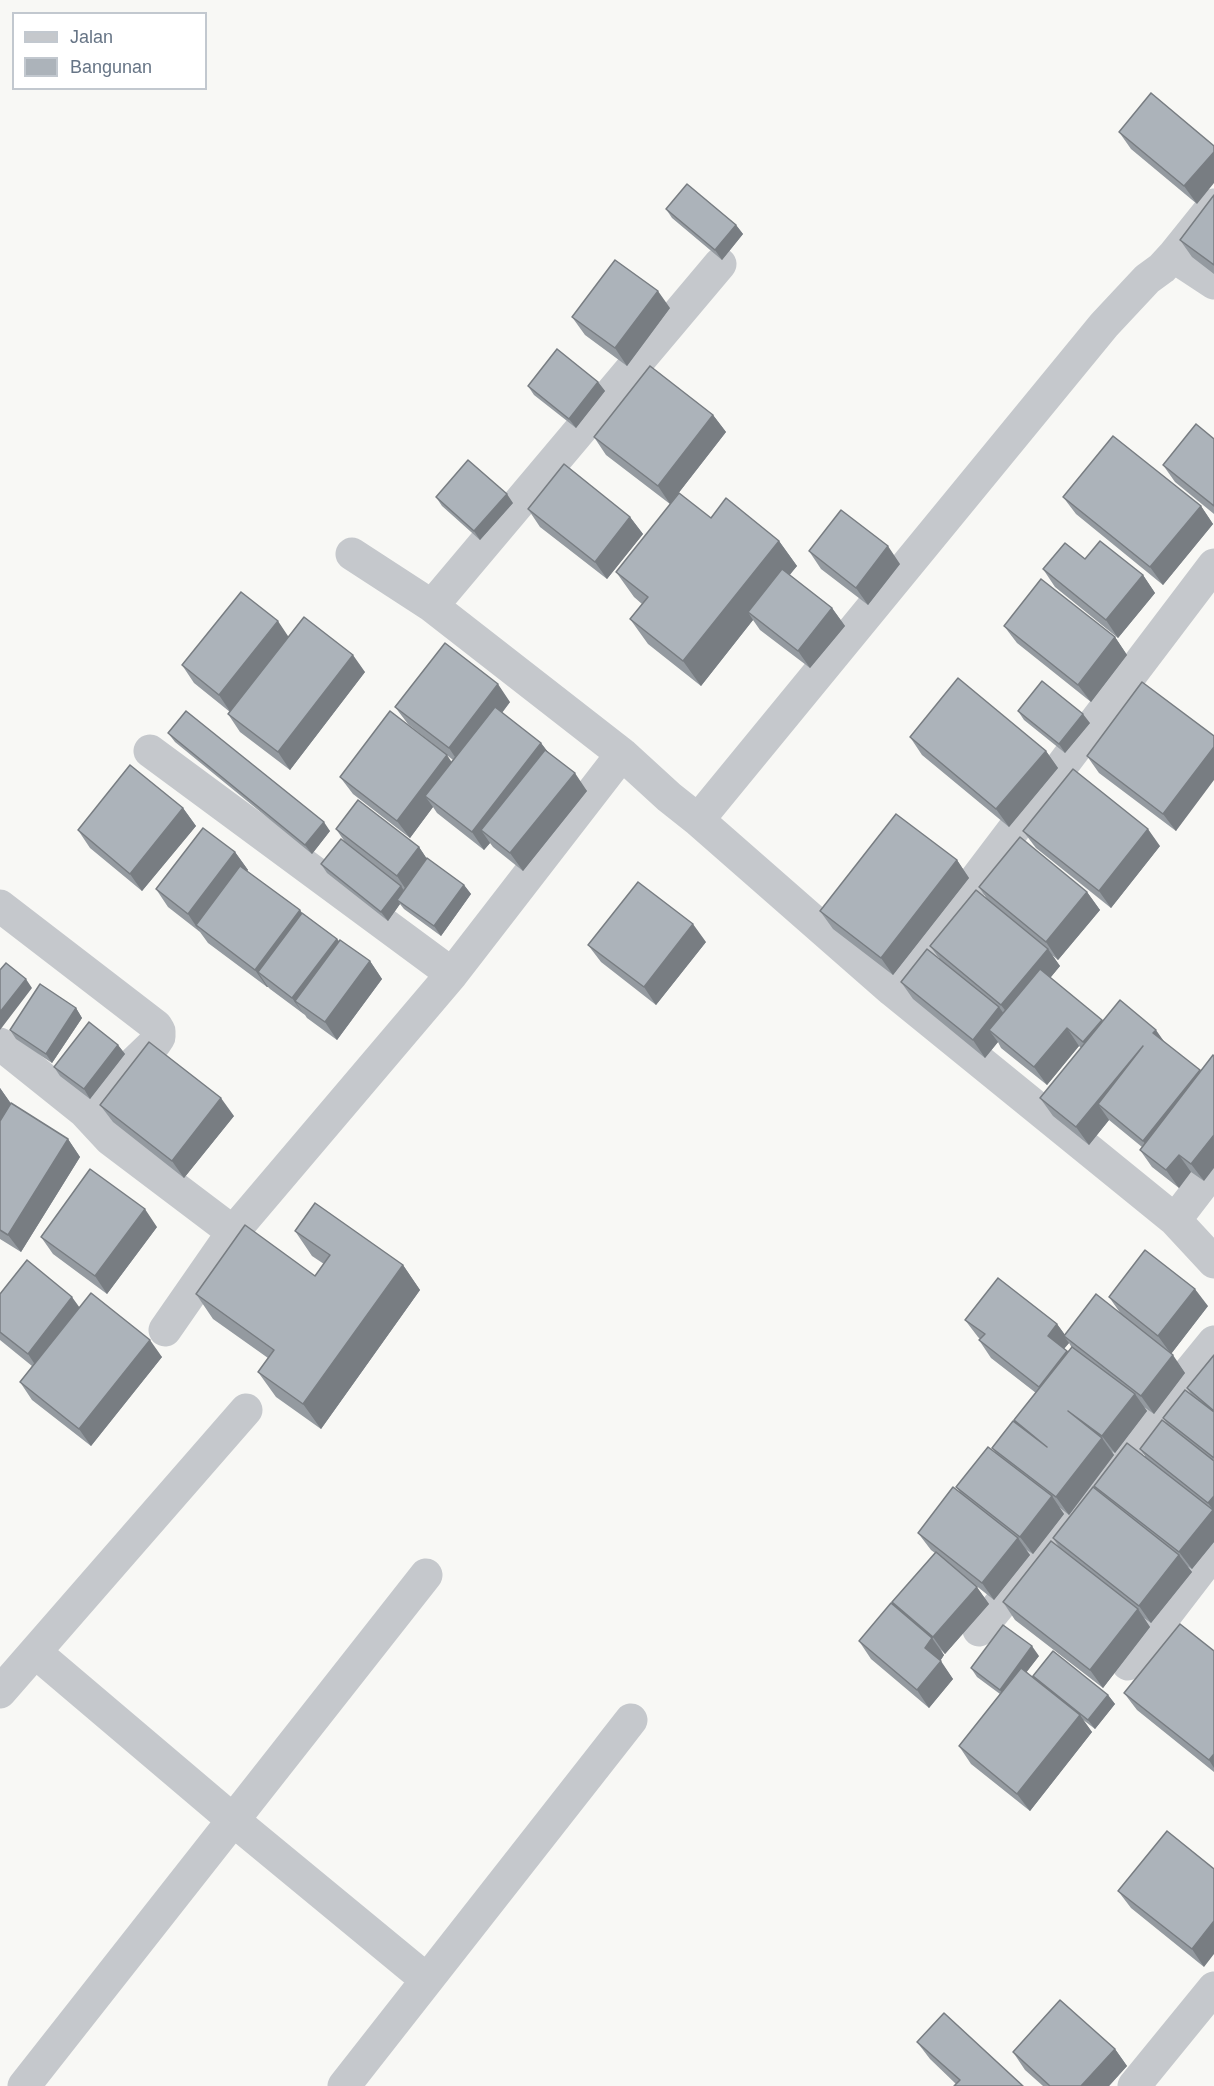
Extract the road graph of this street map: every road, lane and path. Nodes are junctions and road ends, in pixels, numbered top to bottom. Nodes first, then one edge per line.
1 (1214, 204) edge
2 (1173, 256) junction
3 (720, 264) dead end
4 (1214, 283) edge
5 (352, 554) dead end
6 (1214, 565) edge
7 (432, 606) junction
8 (150, 751) dead end
9 (622, 754) junction
10 (698, 820) junction
11 (0, 906) edge
12 (452, 974) junction
13 (892, 990) junction
14 (0, 1044) edge
15 (84, 1112) junction
16 (1214, 1169) edge
17 (1175, 1220) junction
18 (233, 1232) junction
19 (1214, 1262) edge
20 (165, 1330) dead end
21 (1214, 1342) edge
22 (246, 1410) dead end
23 (1214, 1552) edge
24 (426, 1575) dead end
25 (979, 1630) dead end
26 (35, 1652) junction
27 (1128, 1664) dead end
28 (0, 1692) edge
29 (632, 1720) dead end
30 (233, 1820) junction
31 (427, 1980) junction
32 (1214, 1988) edge
33 (24, 2086) edge
34 (344, 2086) edge
35 (1134, 2086) edge

1 - 2 street
2 - 4 street
2 - 10 street
3 - 7 street
5 - 7 street
6 - 13 street
7 - 9 street
8 - 12 street
9 - 10 street
9 - 12 street
10 - 13 street
11 - 15 street
12 - 18 street
13 - 17 street
14 - 15 street
15 - 18 street
16 - 17 street
17 - 19 street
18 - 20 street
21 - 25 street
22 - 26 street
23 - 27 street
24 - 30 street
26 - 28 street
26 - 30 street
29 - 31 street
30 - 31 street
30 - 33 street
31 - 34 street
32 - 35 street

